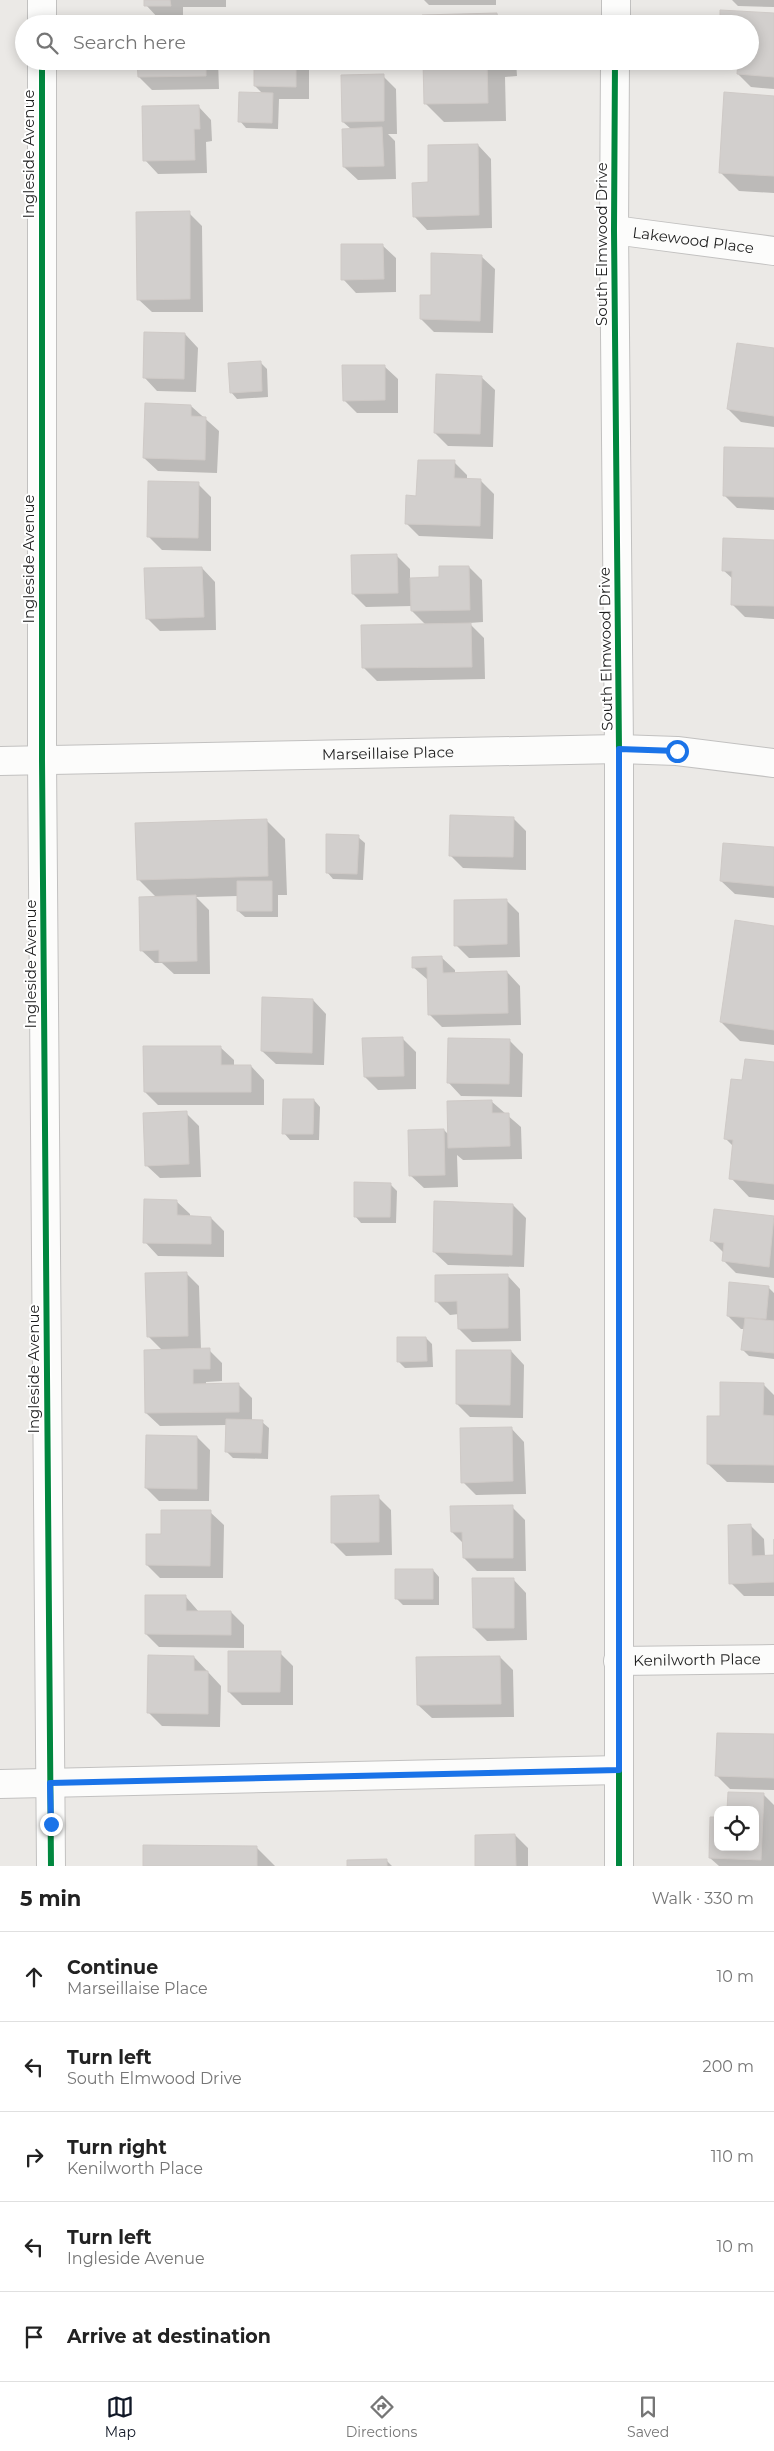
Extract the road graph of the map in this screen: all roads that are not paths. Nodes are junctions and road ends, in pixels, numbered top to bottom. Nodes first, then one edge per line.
1 (42, 0) edge
2 (616, 0) edge
3 (42, 15) edge
4 (616, 15) edge
5 (42, 70) edge
6 (616, 70) edge
7 (614, 230) junction
8 (774, 251) edge
9 (619, 749) junction
10 (42, 760) junction
11 (0, 761) edge
12 (774, 763) edge
13 (774, 1659) edge
14 (618, 1661) junction
15 (619, 1770) junction
16 (50, 1783) junction
17 (0, 1784) edge
18 (51, 1866) edge
19 (620, 1866) edge

1 - 3 street
2 - 4 street
5 - 10 street, Ingleside Avenue
6 - 7 street, South Elmwood Drive
7 - 8 street, Lakewood Place
7 - 9 street, South Elmwood Drive
9 - 10 street, Marseillaise Place
9 - 12 street, Marseillaise Place
9 - 14 street, South Elmwood Drive
10 - 11 street, Marseillaise Place
10 - 16 street, Ingleside Avenue
13 - 14 street, Kenilworth Place
14 - 15 street, South Elmwood Drive
15 - 16 street
15 - 19 street, South Elmwood Drive
16 - 17 street
16 - 18 street, Ingleside Avenue

